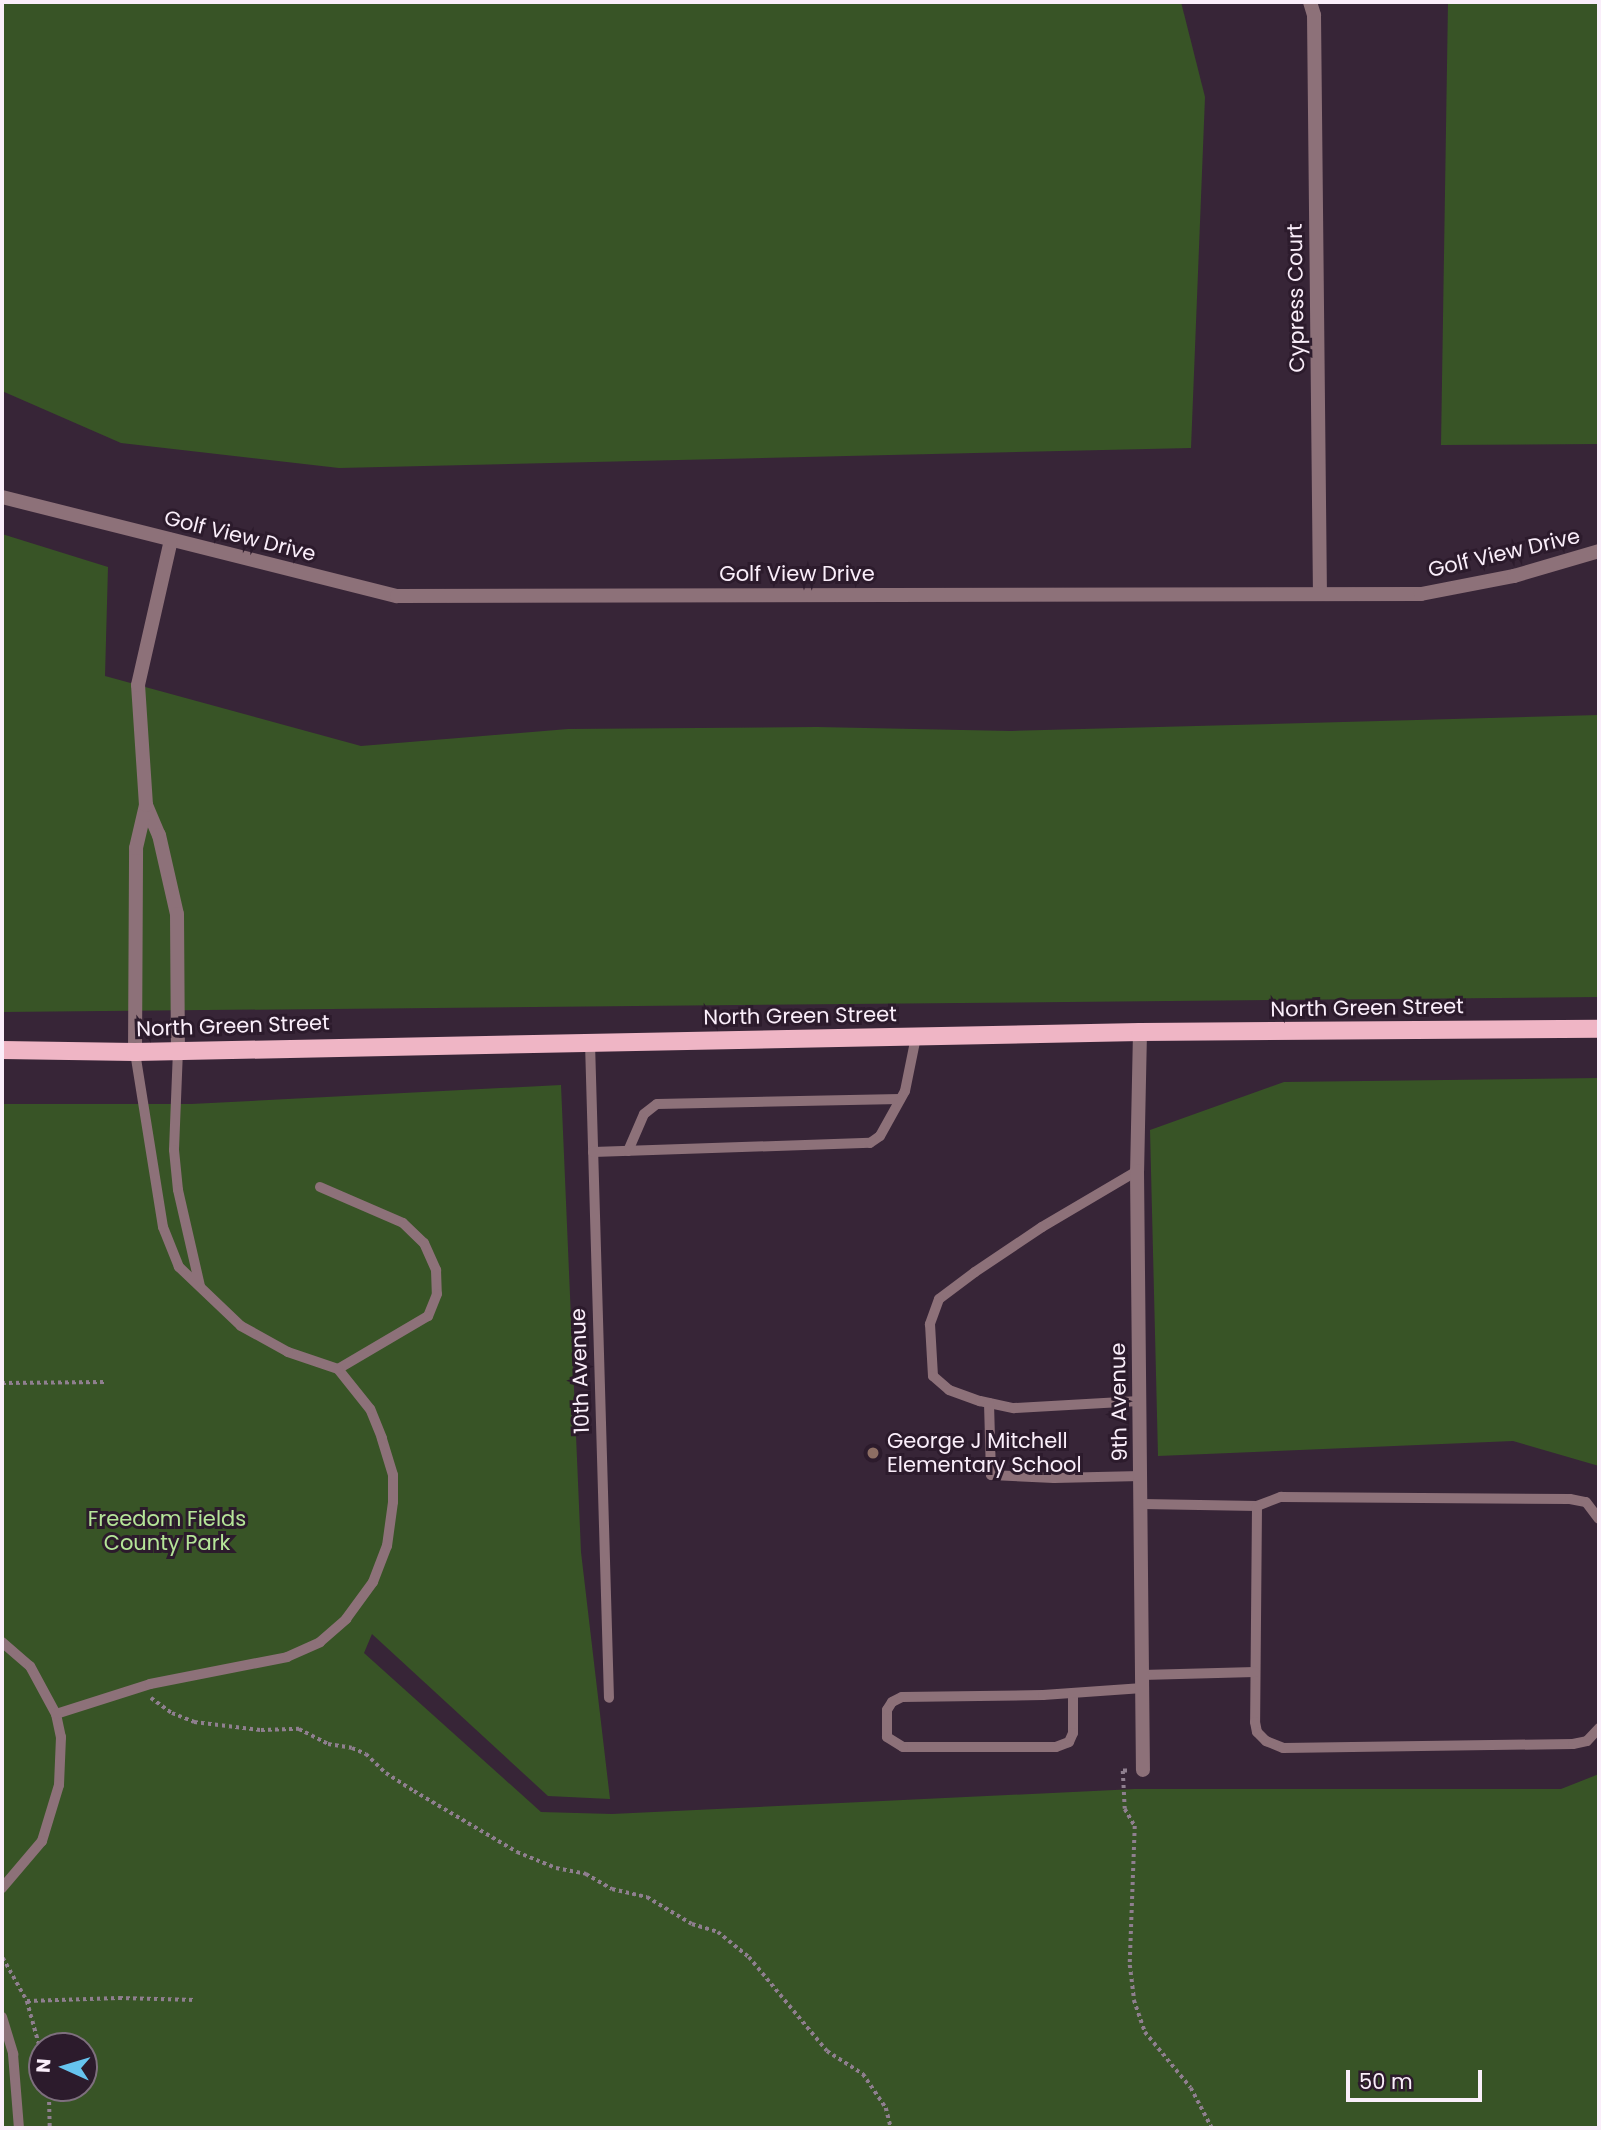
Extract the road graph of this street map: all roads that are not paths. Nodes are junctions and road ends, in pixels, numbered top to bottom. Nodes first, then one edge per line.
1 (1310, 2) edge
2 (2, 498) edge
3 (171, 540) junction
4 (1599, 551) edge
5 (1320, 594) junction
6 (146, 805) junction
7 (1599, 1029) edge
8 (1140, 1032) junction
9 (916, 1037) junction
10 (590, 1043) junction
11 (178, 1049) junction
12 (2, 1050) edge
13 (135, 1052) junction
14 (900, 1099) junction
15 (628, 1151) junction
16 (593, 1152) junction
17 (1137, 1171) junction
18 (320, 1187) dead end
19 (201, 1289) junction
20 (338, 1369) junction
21 (1139, 1401) junction
22 (989, 1403) junction
23 (1141, 1476) junction
24 (1142, 1504) junction
25 (1257, 1506) junction
26 (1599, 1519) edge
27 (2, 1642) edge
28 (1255, 1672) junction
29 (1142, 1681) junction
30 (1073, 1693) junction
31 (609, 1698) dead end
32 (56, 1714) junction
33 (1599, 1728) edge
34 (1143, 1770) road end
35 (2, 1888) edge
36 (2, 2017) edge
37 (19, 2128) edge

1 - 5 street, Cypress Court
2 - 3 street, Golf View Drive
3 - 5 street, Golf View Drive
3 - 6 street
4 - 5 street, Golf View Drive
6 - 11 street
6 - 13 street
7 - 8 main road, North Green Street
8 - 9 main road, North Green Street
8 - 17 street, 9th Avenue
9 - 10 main road, North Green Street
9 - 14 lane
10 - 11 main road, North Green Street
10 - 16 lane, 10th Avenue
11 - 13 main road, North Green Street
11 - 19 lane
12 - 13 main road, North Green Street
13 - 19 lane
14 - 15 lane
14 - 15 lane
15 - 16 lane
16 - 31 lane, 10th Avenue
17 - 21 street, 9th Avenue
17 - 22 lane
18 - 20 lane
19 - 20 lane
20 - 32 lane
21 - 22 lane
21 - 23 street, 9th Avenue
22 - 23 lane
23 - 24 street, 9th Avenue
24 - 25 lane
24 - 29 street, 9th Avenue
25 - 26 lane
25 - 28 lane
27 - 32 lane
28 - 29 lane
28 - 33 lane
29 - 30 lane
29 - 34 street, 9th Avenue
30 - 30 lane
32 - 35 lane
36 - 37 lane

